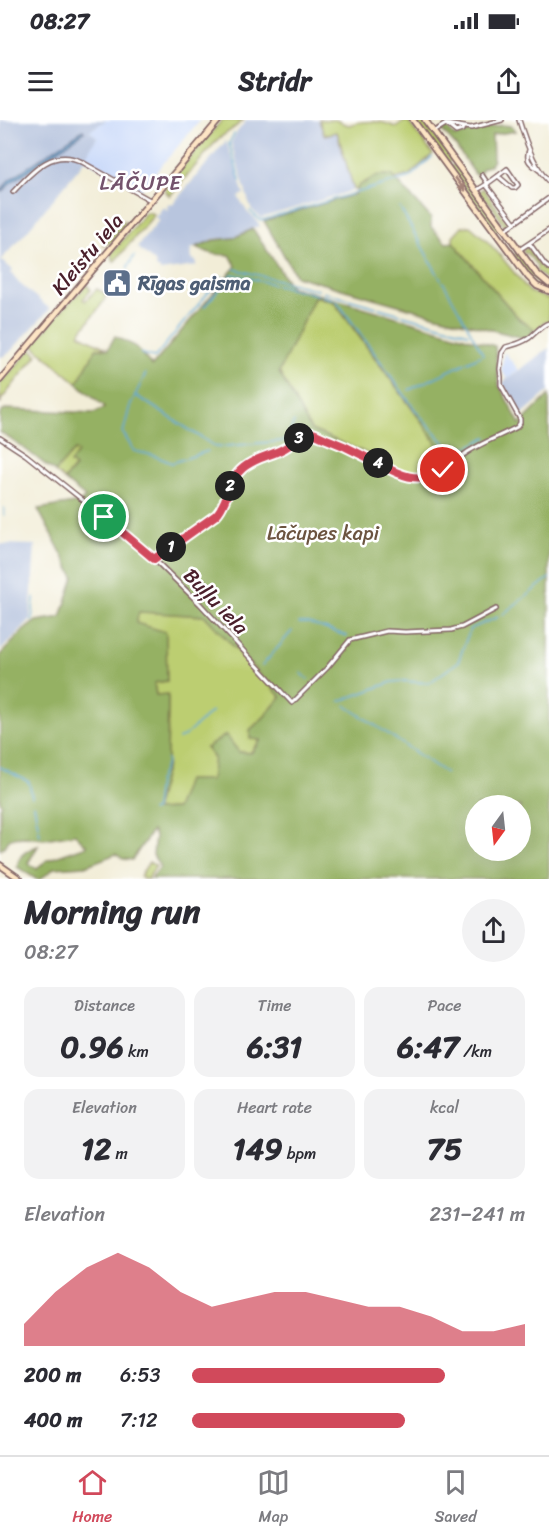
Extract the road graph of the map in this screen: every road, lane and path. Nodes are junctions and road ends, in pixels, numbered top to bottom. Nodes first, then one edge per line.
1 (219, 120) edge
2 (413, 120) edge
3 (425, 120) edge
4 (502, 120) edge
5 (519, 120) edge
6 (446, 124) junction
7 (463, 127) junction
8 (433, 132) junction
9 (454, 161) junction
10 (447, 166) junction
11 (482, 175) dead end
12 (498, 177) junction
13 (549, 182) edge
14 (488, 185) junction
15 (476, 191) junction
16 (13, 192) dead end
17 (549, 198) edge
18 (151, 200) junction
19 (514, 223) junction
20 (505, 230) junction
21 (549, 230) edge
22 (530, 244) junction
23 (519, 250) junction
24 (510, 254) junction
25 (549, 268) edge
26 (549, 284) edge
27 (549, 291) edge
28 (549, 323) edge
29 (0, 380) edge
30 (0, 438) edge
31 (154, 559) junction
32 (496, 609) dead end
33 (0, 865) edge
34 (20, 879) edge

1 - 18 main road, Kleistu iela
2 - 10 main road
3 - 8 main road
4 - 7 street
5 - 13 street
6 - 7 street
6 - 7 street
6 - 8 street
8 - 9 main road
9 - 10 main road
9 - 15 main road
10 -> 24 main road
11 - 14 street
12 - 12 street
12 - 14 street
14 - 15 street
14 - 19 street
15 - 20 main road
16 - 18 street
17 - 19 street
18 - 29 main road, Kleistu iela
19 - 20 street
20 - 23 main road
21 - 22 street
22 - 23 street
22 - 25 street
23 - 24 main road
23 - 26 main road
24 - 27 main road
28 - 31 street
30 - 31 street, Buļļu iela
31 - 32 street, Buļļu iela
33 - 34 main road

